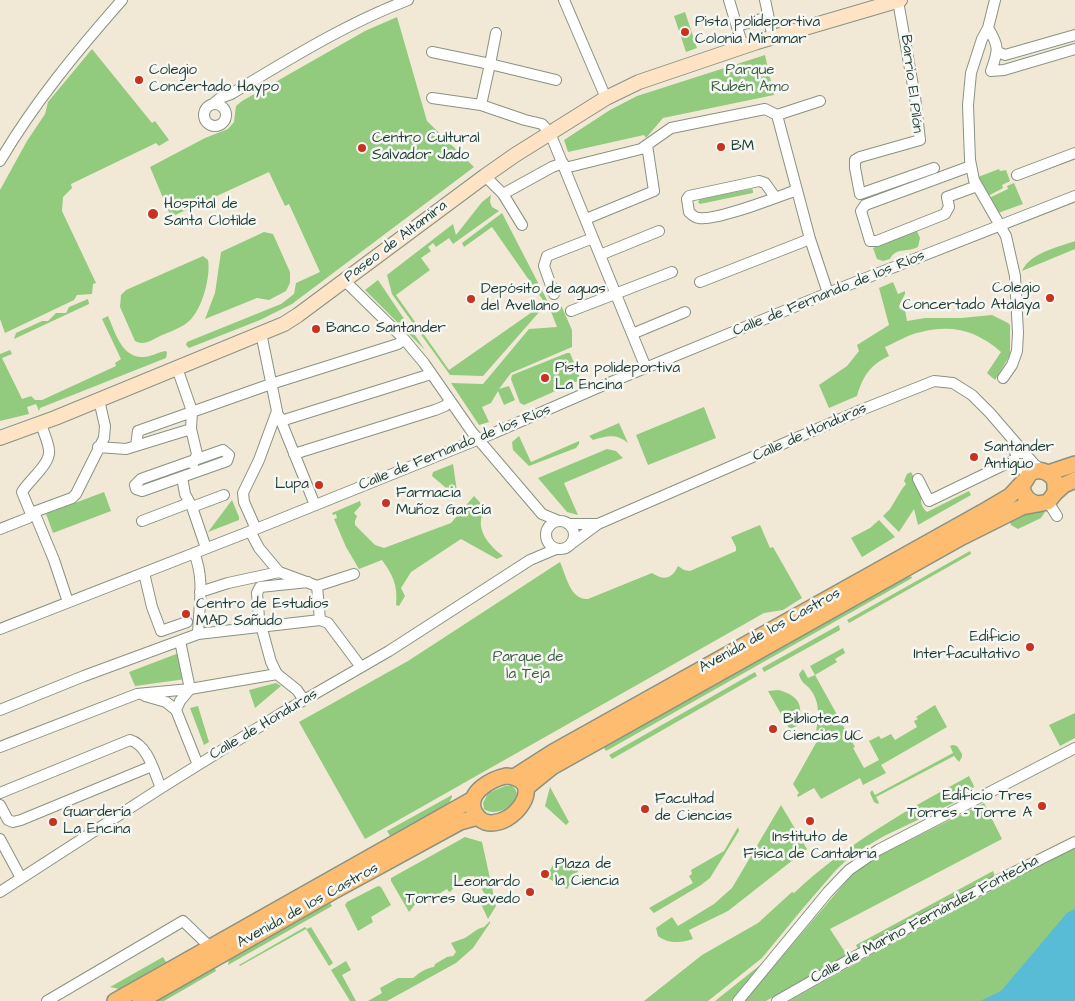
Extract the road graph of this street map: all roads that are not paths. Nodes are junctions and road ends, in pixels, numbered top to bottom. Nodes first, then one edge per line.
1 (122, 0) edge
2 (408, 0) edge
3 (564, 0) edge
4 (729, 0) edge
5 (765, 0) edge
6 (899, 0) edge
7 (995, 0) edge
8 (874, 4) edge
9 (768, 17) junction
10 (737, 26) junction
11 (988, 28) junction
12 (496, 33) dead end
13 (1075, 35) edge
14 (773, 38) junction
15 (743, 47) junction
16 (1075, 49) edge
17 (432, 52) dead end
18 (998, 52) junction
19 (490, 64) junction
20 (556, 80) dead end
21 (231, 94) junction
22 (432, 98) dead end
23 (606, 98) junction
24 (820, 101) dead end
25 (213, 104) junction
26 (481, 105) junction
27 (224, 110) junction
28 (777, 115) junction
29 (550, 133) junction
30 (647, 146) junction
31 (1075, 153) edge
32 (0, 161) edge
33 (564, 166) junction
34 (971, 166) junction
35 (934, 168) dead end
36 (485, 176) junction
37 (1017, 176) dead end
38 (977, 186) junction
39 (797, 190) junction
40 (503, 194) junction
41 (1075, 196) edge
42 (774, 197) junction
43 (586, 219) junction
44 (522, 225) dead end
45 (1001, 226) junction
46 (660, 231) dead end
47 (593, 238) junction
48 (810, 240) junction
49 (600, 255) junction
50 (672, 272) dead end
51 (344, 280) junction
52 (700, 282) dead end
53 (828, 293) junction
54 (554, 294) dead end
55 (616, 295) junction
56 (571, 312) dead end
57 (685, 312) dead end
58 (261, 333) junction
59 (632, 334) junction
60 (404, 339) junction
61 (177, 368) junction
62 (646, 368) junction
63 (431, 374) junction
64 (1003, 378) dead end
65 (271, 384) junction
66 (98, 400) junction
67 (450, 401) junction
68 (192, 411) junction
69 (277, 411) junction
70 (281, 421) junction
71 (41, 423) junction
72 (191, 429) junction
73 (21, 430) junction
74 (0, 432) edge
75 (1008, 435) junction
76 (0, 438) edge
77 (478, 439) junction
78 (136, 446) junction
79 (98, 447) junction
80 (294, 454) junction
81 (1018, 458) junction
82 (194, 460) junction
83 (1075, 464) edge
84 (1045, 471) junction
85 (186, 476) junction
86 (918, 479) dead end
87 (1025, 479) junction
88 (1075, 480) edge
89 (224, 495) dead end
90 (1047, 500) junction
91 (190, 505) junction
92 (315, 505) junction
93 (32, 513) junction
94 (542, 514) junction
95 (1057, 516) dead end
96 (142, 521) dead end
97 (564, 522) junction
98 (598, 524) junction
99 (0, 529) edge
100 (253, 530) junction
101 (546, 534) junction
102 (571, 544) junction
103 (206, 548) junction
104 (556, 549) junction
105 (194, 553) junction
106 (530, 560) junction
107 (279, 572) junction
108 (144, 573) junction
109 (354, 574) dead end
110 (312, 584) junction
111 (200, 592) junction
112 (68, 602) junction
113 (320, 620) junction
114 (187, 622) dead end
115 (261, 627) junction
116 (0, 629) edge
117 (198, 634) junction
118 (180, 641) junction
119 (362, 667) junction
120 (277, 674) junction
121 (190, 689) junction
122 (136, 694) junction
123 (304, 700) junction
124 (0, 710) edge
125 (176, 710) junction
126 (0, 747) edge
127 (1075, 748) edge
128 (198, 765) junction
129 (152, 766) junction
130 (514, 777) junction
131 (161, 788) junction
132 (526, 788) junction
133 (0, 793) edge
134 (473, 799) junction
135 (0, 804) edge
136 (478, 817) junction
137 (0, 839) edge
138 (1075, 842) edge
139 (21, 878) junction
140 (0, 892) edge
141 (210, 947) junction
142 (47, 1001) edge
143 (115, 1001) edge
144 (140, 1001) edge
145 (738, 1001) edge
146 (777, 1001) edge

1 - 32 street
2 - 21 street
3 - 23 street
4 - 10 street
5 - 9 street
6 - 8 main road, Paseo de Altamira
6 - 35 street, Barrio El Pilón
7 - 11 street
8 - 14 main road, Paseo de Altamira
9 - 10 street
9 - 14 street
10 - 15 street
11 - 18 street
11 - 34 street
12 - 19 street
13 - 18 street
14 - 15 main road, Paseo de Altamira
15 - 23 main road, Paseo de Altamira
16 - 18 street
17 - 19 street
19 - 20 street
19 - 26 street
21 - 25 street
21 - 27 street
22 - 26 street
23 - 29 main road, Paseo de Altamira
24 - 28 street
25 - 27 street
25 - 27 street
26 - 29 street
28 - 30 street
28 - 39 street
29 - 33 street
29 - 36 main road, Paseo de Altamira
30 - 33 street
30 - 43 street
31 - 37 street
33 - 40 street
33 - 43 street
34 - 38 street
34 - 38 street
36 - 40 street
36 - 51 main road, Paseo de Altamira
38 - 45 street
39 - 42 street
39 - 48 street
40 - 44 street
41 - 45 street, Calle de Fernando de los Ríos
42 - 42 street
43 - 47 street
45 - 53 street, Calle de Fernando de los Ríos
45 - 64 street
46 - 49 street
47 - 49 street
47 - 54 street
48 - 52 street
48 - 53 street
49 - 55 street
50 - 55 street
51 - 58 main road, Paseo de Altamira
51 - 60 street
53 - 62 street, Calle de Fernando de los Ríos
55 - 56 street
55 - 59 street
57 - 59 street
58 - 61 main road, Paseo de Altamira
58 - 65 street
59 - 62 street
60 - 63 street
60 - 65 street
61 - 66 main road, Paseo de Altamira
61 - 68 street
62 - 77 street, Calle de Fernando de los Ríos
63 - 67 street
63 - 70 street
65 - 68 street
65 - 69 street
66 - 71 main road, Paseo de Altamira
66 - 79 street
67 - 77 street
67 - 80 street
68 - 72 street
68 - 78 street
69 - 70 street
69 - 100 street
70 - 80 street
71 - 73 main road, Paseo de Altamira
71 - 93 street
72 - 78 street
72 - 82 street
73 - 74 main road, Paseo de Altamira
73 - 76 main road, Paseo de Altamira
75 - 81 street, Calle de Honduras
75 - 84 street, Calle de Honduras
75 - 98 street, Calle de Honduras
77 - 92 street, Calle de Fernando de los Ríos
77 - 94 street
78 - 79 street
79 - 93 street
80 - 92 street
81 - 86 street
81 - 87 street, Calle de Honduras
82 - 85 street
82 - 85 street
82 - 85 street
83 - 84 main road
84 - 87 main road
84 - 90 main road
85 - 91 street
87 - 90 main road
87 - 130 main road, Avenida de los Castros
88 - 90 main road, Avenida de los Castros
89 - 91 street
90 - 95 street
90 - 132 main road, Avenida de los Castros
91 - 96 street
91 - 103 street
92 - 100 street, Calle de Fernando de los Ríos
93 - 99 street
93 - 112 street
94 - 97 street
94 - 101 street
97 - 98 street, Calle de Honduras
97 - 101 street
97 - 102 street
98 - 102 street, Calle de Honduras
100 - 103 street, Calle de Fernando de los Ríos
100 - 107 street
101 - 104 street
101 - 106 street, Calle de Honduras
102 - 104 street
103 - 105 street, Calle de Fernando de los Ríos
104 - 106 street, Calle de Honduras
105 - 108 street, Calle de Fernando de los Ríos
105 - 111 street
106 - 119 street, Calle de Honduras
107 - 110 street
107 - 111 street
108 - 112 street, Calle de Fernando de los Ríos
108 - 114 street
109 - 110 street
110 - 113 street
110 - 115 street
111 - 117 street
112 - 116 street, Calle de Fernando de los Ríos
113 - 115 street
113 - 119 street
115 - 117 street
115 - 120 street
117 - 118 street
118 - 121 street
118 - 124 street
119 - 123 street, Calle de Honduras
120 - 121 street
120 - 123 street
121 - 122 street
121 - 125 street
122 - 125 street
122 - 126 street
123 - 128 street, Calle de Honduras
125 - 128 street
127 - 145 street
128 - 131 street, Calle de Honduras
129 - 131 street
129 - 133 street
129 - 135 street
130 - 132 main road
130 - 134 main road
131 - 139 street, Calle de Honduras
132 - 136 main road
134 - 136 main road
134 - 141 main road, Avenida de los Castros
136 - 144 main road, Avenida de los Castros
137 - 139 street
138 - 146 street, Calle de Marino Fernández Fontecha
139 - 140 street, Calle de Honduras
141 - 142 street
141 - 143 main road, Avenida de los Castros

